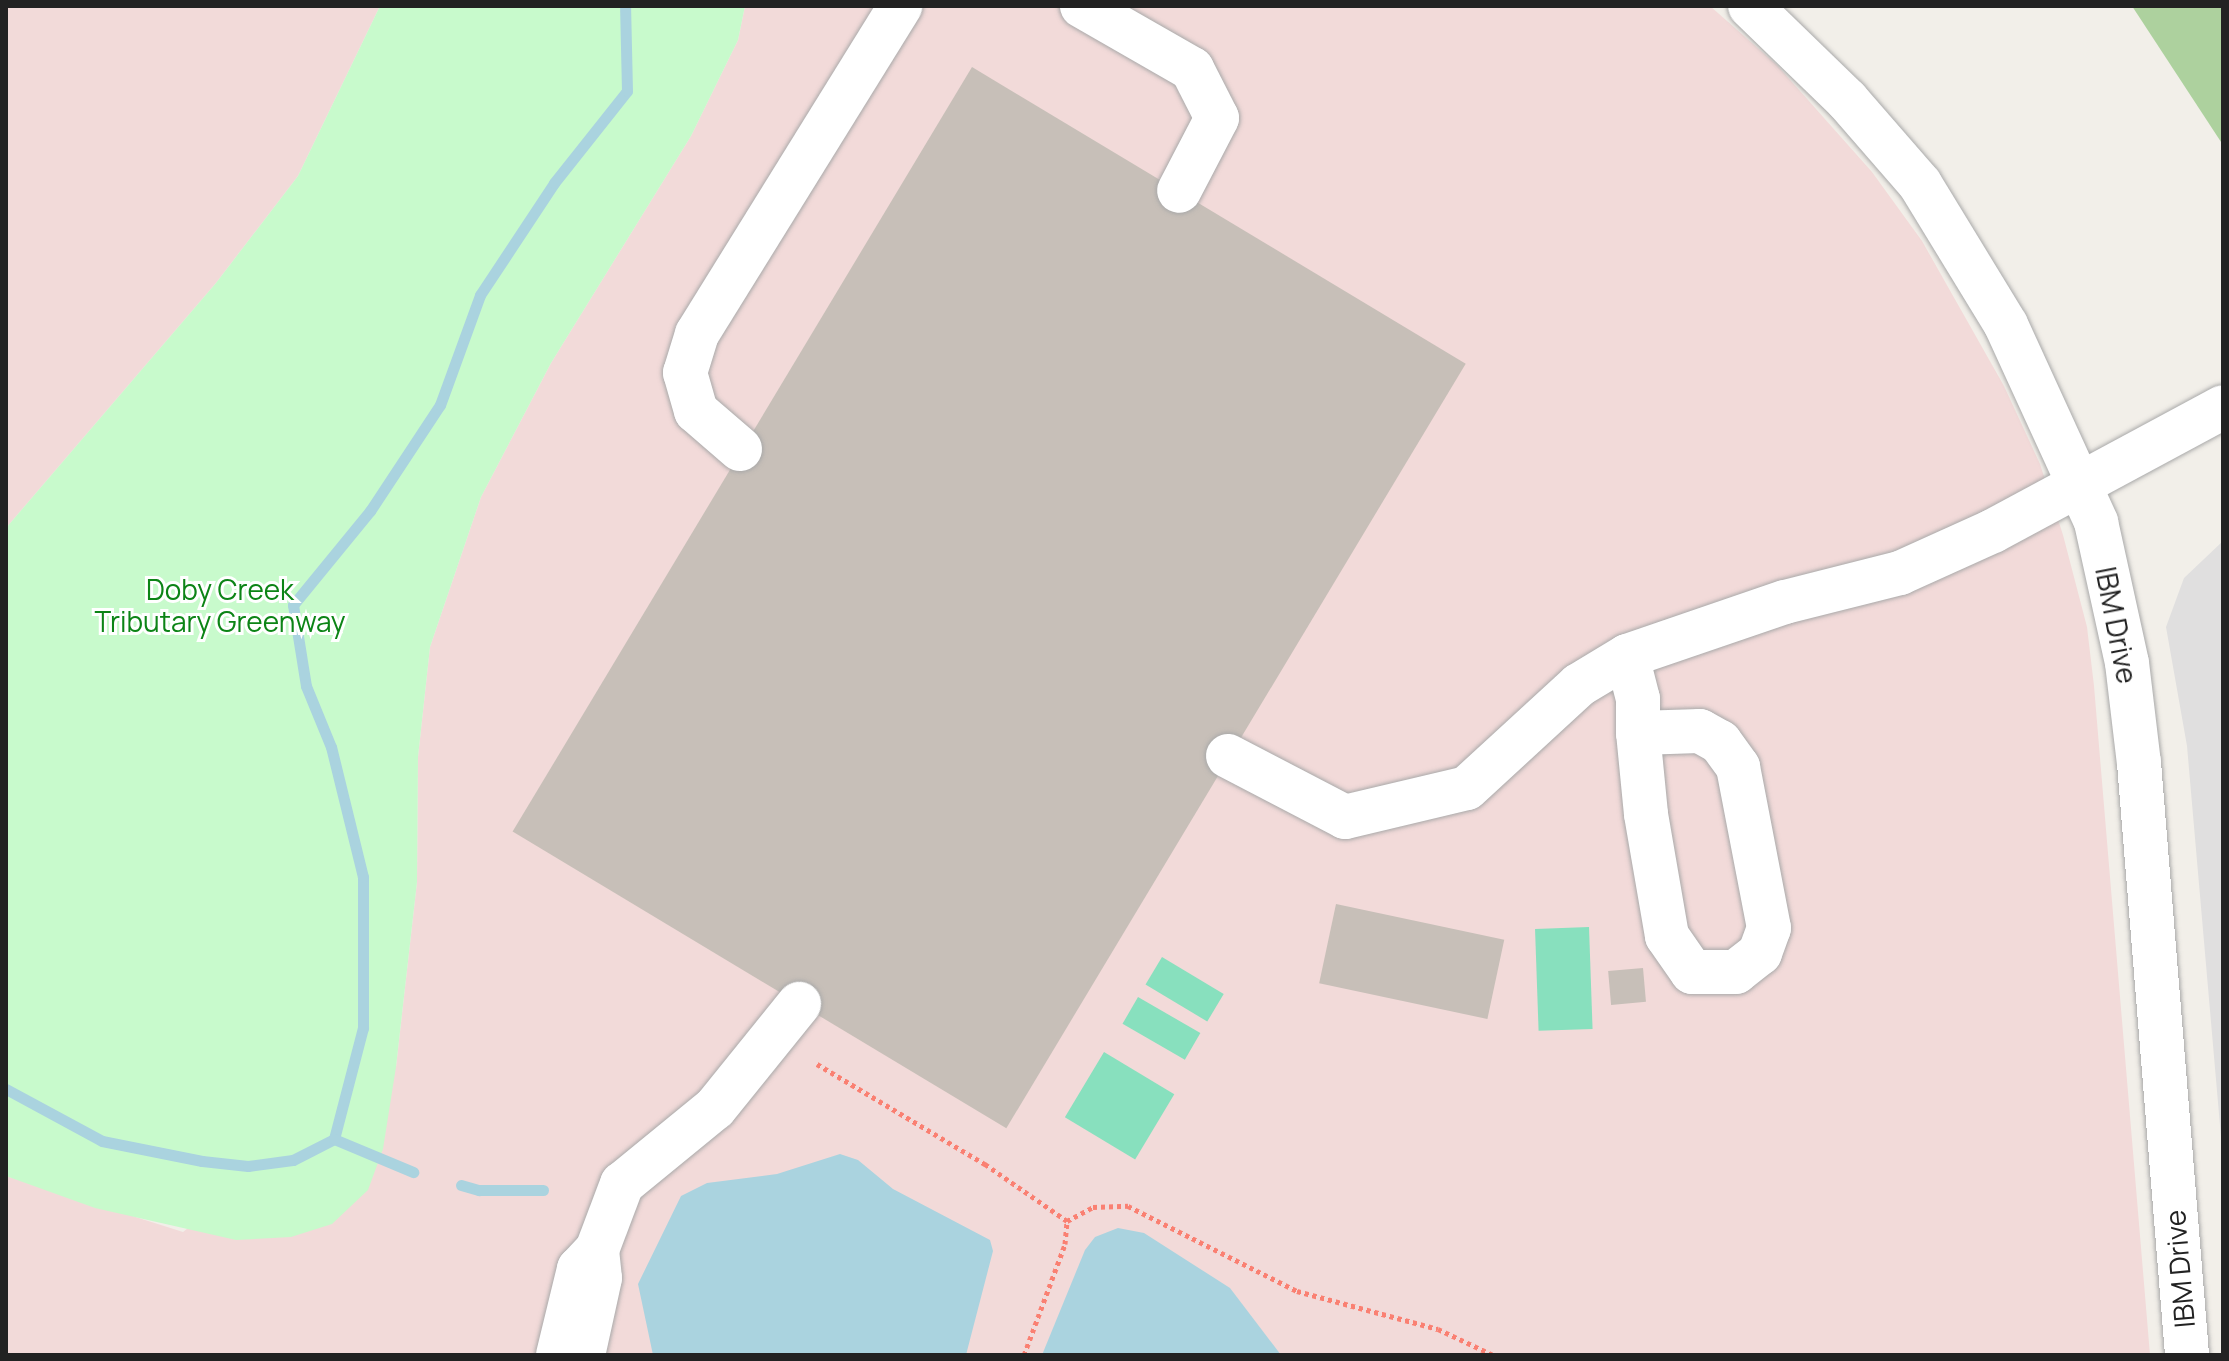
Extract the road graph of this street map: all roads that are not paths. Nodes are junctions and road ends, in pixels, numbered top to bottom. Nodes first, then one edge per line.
1 (900, 6) edge
2 (1082, 6) edge
3 (1750, 6) edge
4 (1179, 191) dead end
5 (2223, 407) edge
6 (740, 449) dead end
7 (2082, 483) junction
8 (1627, 656) junction
9 (1638, 733) junction
10 (1228, 756) dead end
11 (799, 1004) dead end
12 (597, 1250) junction
13 (558, 1355) edge
14 (583, 1355) edge
15 (2187, 1355) edge

1 - 6 street
2 - 4 street
3 - 7 street, IBM Drive
5 - 7 street
7 - 8 street
7 - 15 street, IBM Drive
8 - 9 street
8 - 10 street
9 - 9 street
11 - 12 street
12 - 13 street
12 - 14 street

